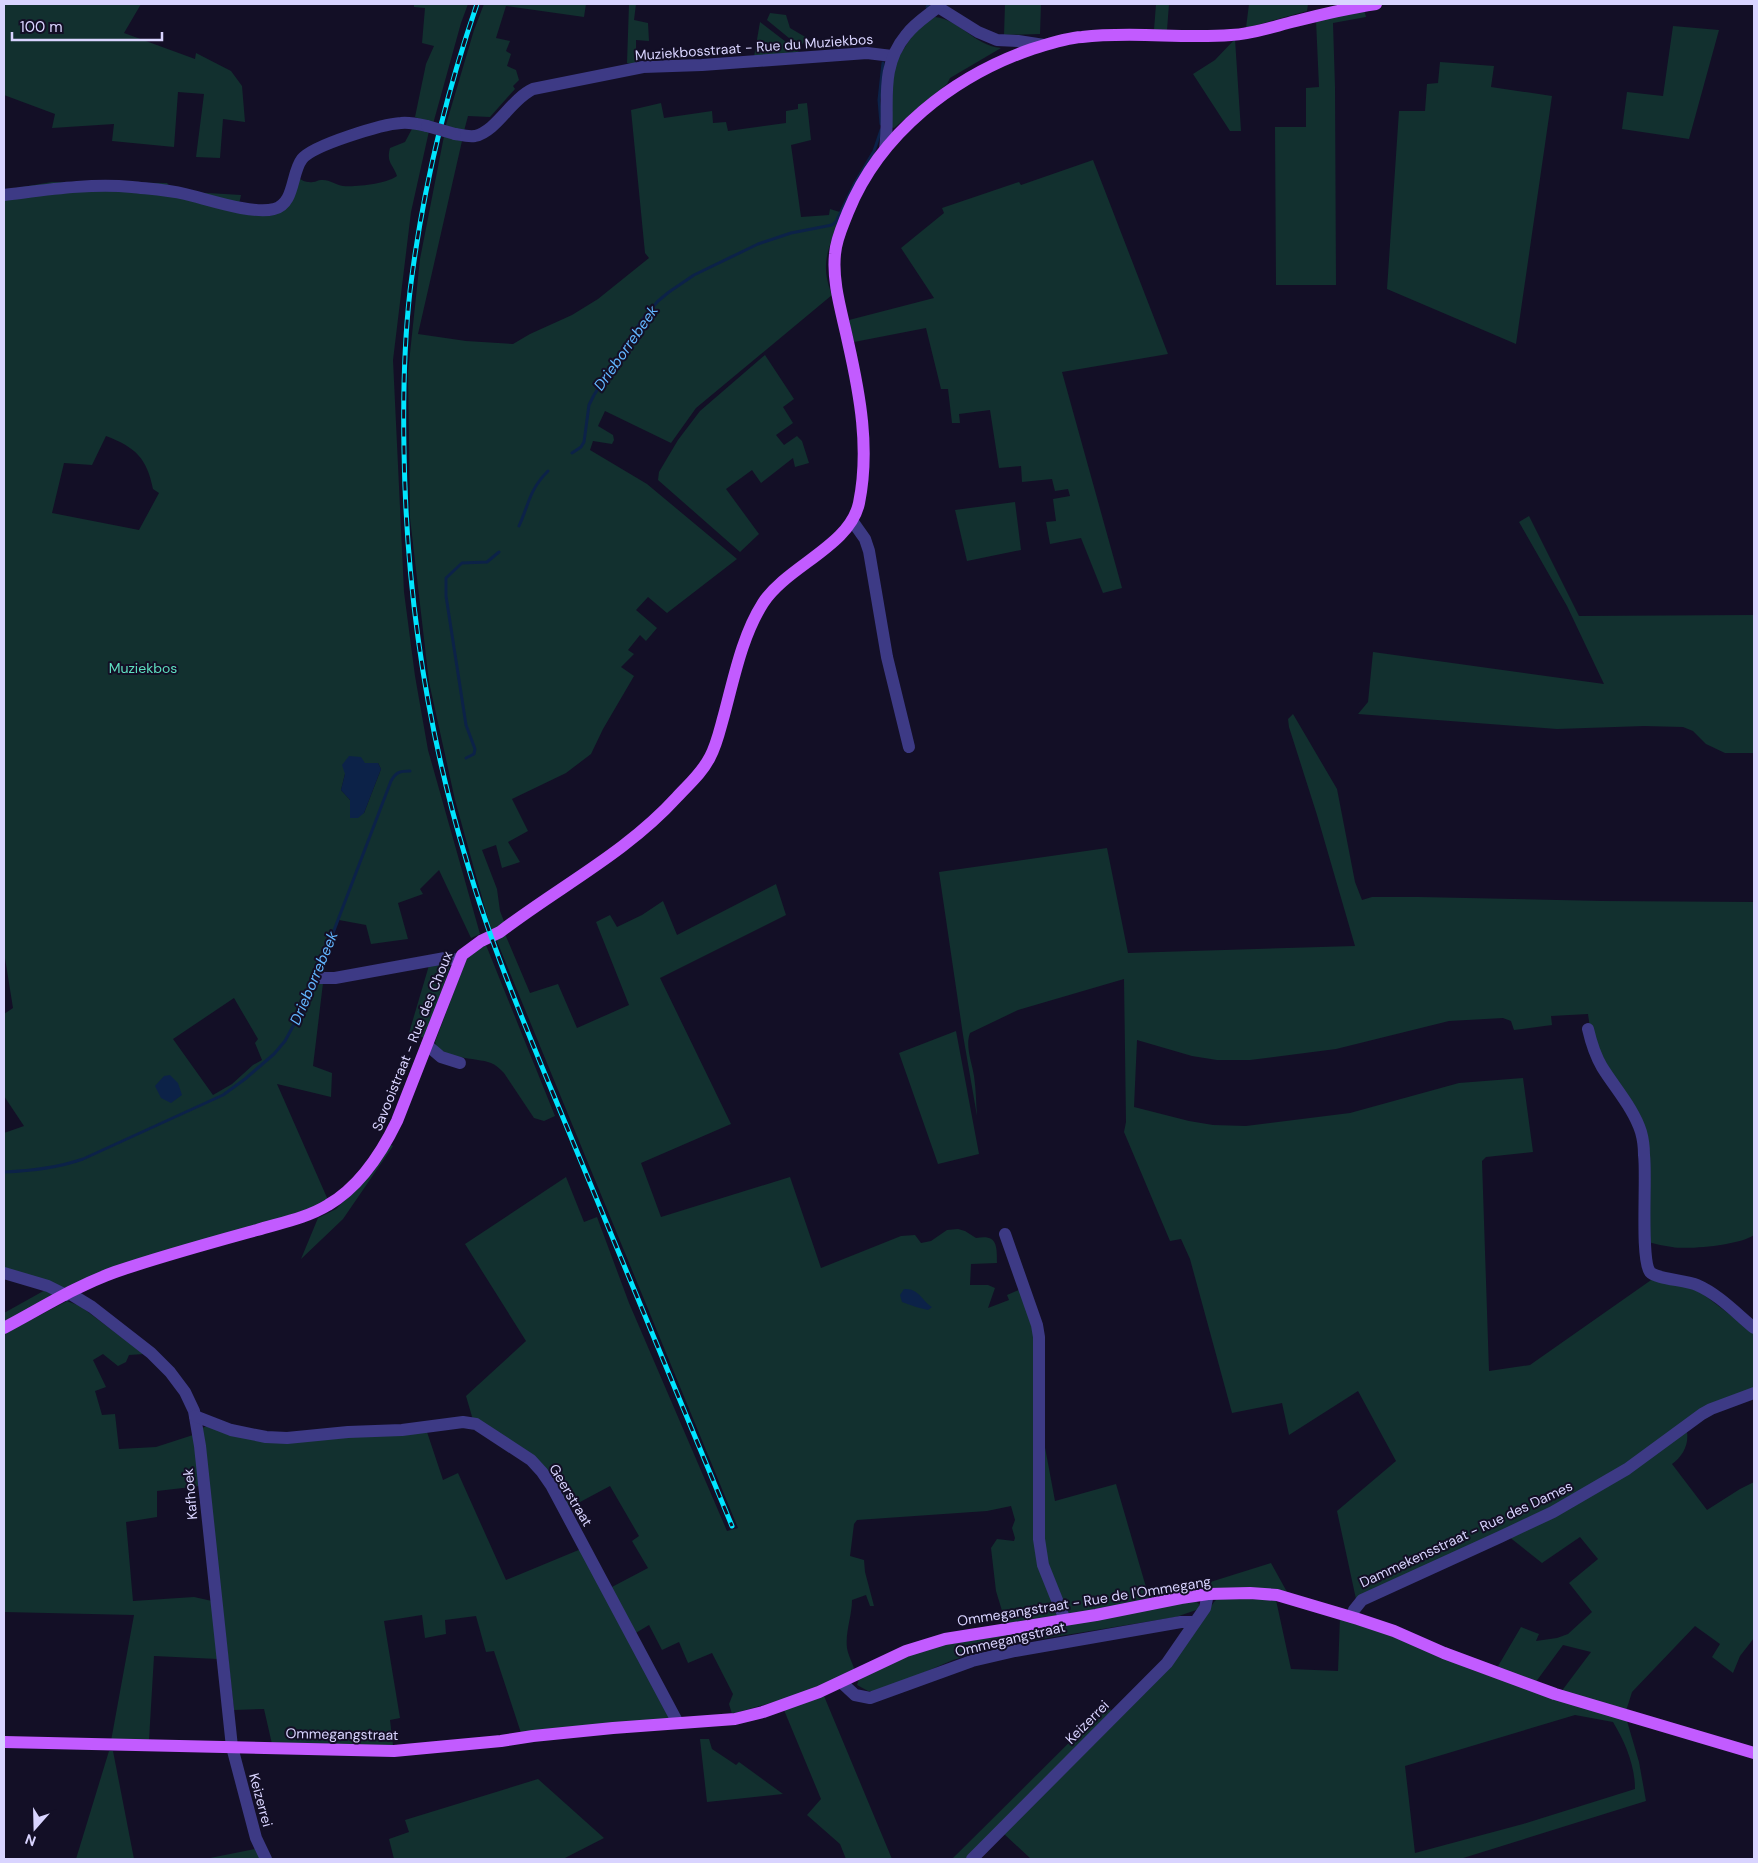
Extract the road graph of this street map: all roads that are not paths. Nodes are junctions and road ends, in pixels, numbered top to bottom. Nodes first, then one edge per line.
1 (1376, 4) edge
2 (938, 5) edge
3 (1044, 45) junction
4 (892, 56) junction
5 (885, 150) junction
6 (4, 195) edge
7 (853, 522) junction
8 (908, 747) dead end
9 (459, 960) junction
10 (317, 978) dead end
11 (1588, 1029) dead end
12 (427, 1045) junction
13 (460, 1063) dead end
14 (1005, 1234) dead end
15 (4, 1273) edge
16 (68, 1294) junction
17 (4, 1328) edge
18 (1754, 1328) edge
19 (1754, 1393) edge
20 (195, 1416) junction
21 (1208, 1594) junction
22 (1352, 1617) junction
23 (1065, 1620) junction
24 (1195, 1622) junction
25 (841, 1682) junction
26 (678, 1723) junction
27 (4, 1742) edge
28 (232, 1747) junction
29 (1754, 1753) edge
30 (266, 1859) edge
31 (972, 1859) edge

1 - 3 main road, Savooistraat - Rue des Choux
2 - 3 street, Savooistraat - Rue des Choux
2 - 4 street, Savooistraat - Rue des Choux
3 - 5 main road, Savooistraat - Rue des Choux
4 - 5 street, Savooistraat - Rue des Choux
4 - 6 street, Muziekbosstraat - Rue du Muziekbos, bridge
5 - 7 main road, Savooistraat - Rue des Choux
7 - 8 street
7 - 9 main road, Savooistraat - Rue des Choux
9 - 10 street
9 - 12 main road, Savooistraat - Rue des Choux
11 - 18 street
12 - 13 street
12 - 16 main road, Savooistraat - Rue des Choux
14 - 23 street
15 - 16 street
16 - 17 main road, Savooistraat - Rue des Choux
16 - 20 street, Kafhoek
19 - 22 street, Dammekensstraat - Rue des Dames
20 - 26 street, Geerstraat
20 - 28 street, Kafhoek
21 - 22 main road, Ommegangstraat - Rue de l'Ommegang
21 - 23 main road, Ommegangstraat - Rue de l'Ommegang
21 - 24 street, Keizerrei
22 - 29 main road, Ommegangstraat - Rue de l'Ommegang
23 - 25 main road, Ommegangstraat - Rue de l'Ommegang
24 - 25 street, Ommegangstraat
24 - 31 street, Keizerrei
25 - 26 main road, Ommegangstraat - Rue de l'Ommegang
26 - 28 main road, Ommegangstraat
27 - 28 main road, Ommegangstraat
28 - 30 street, Keizerrei

